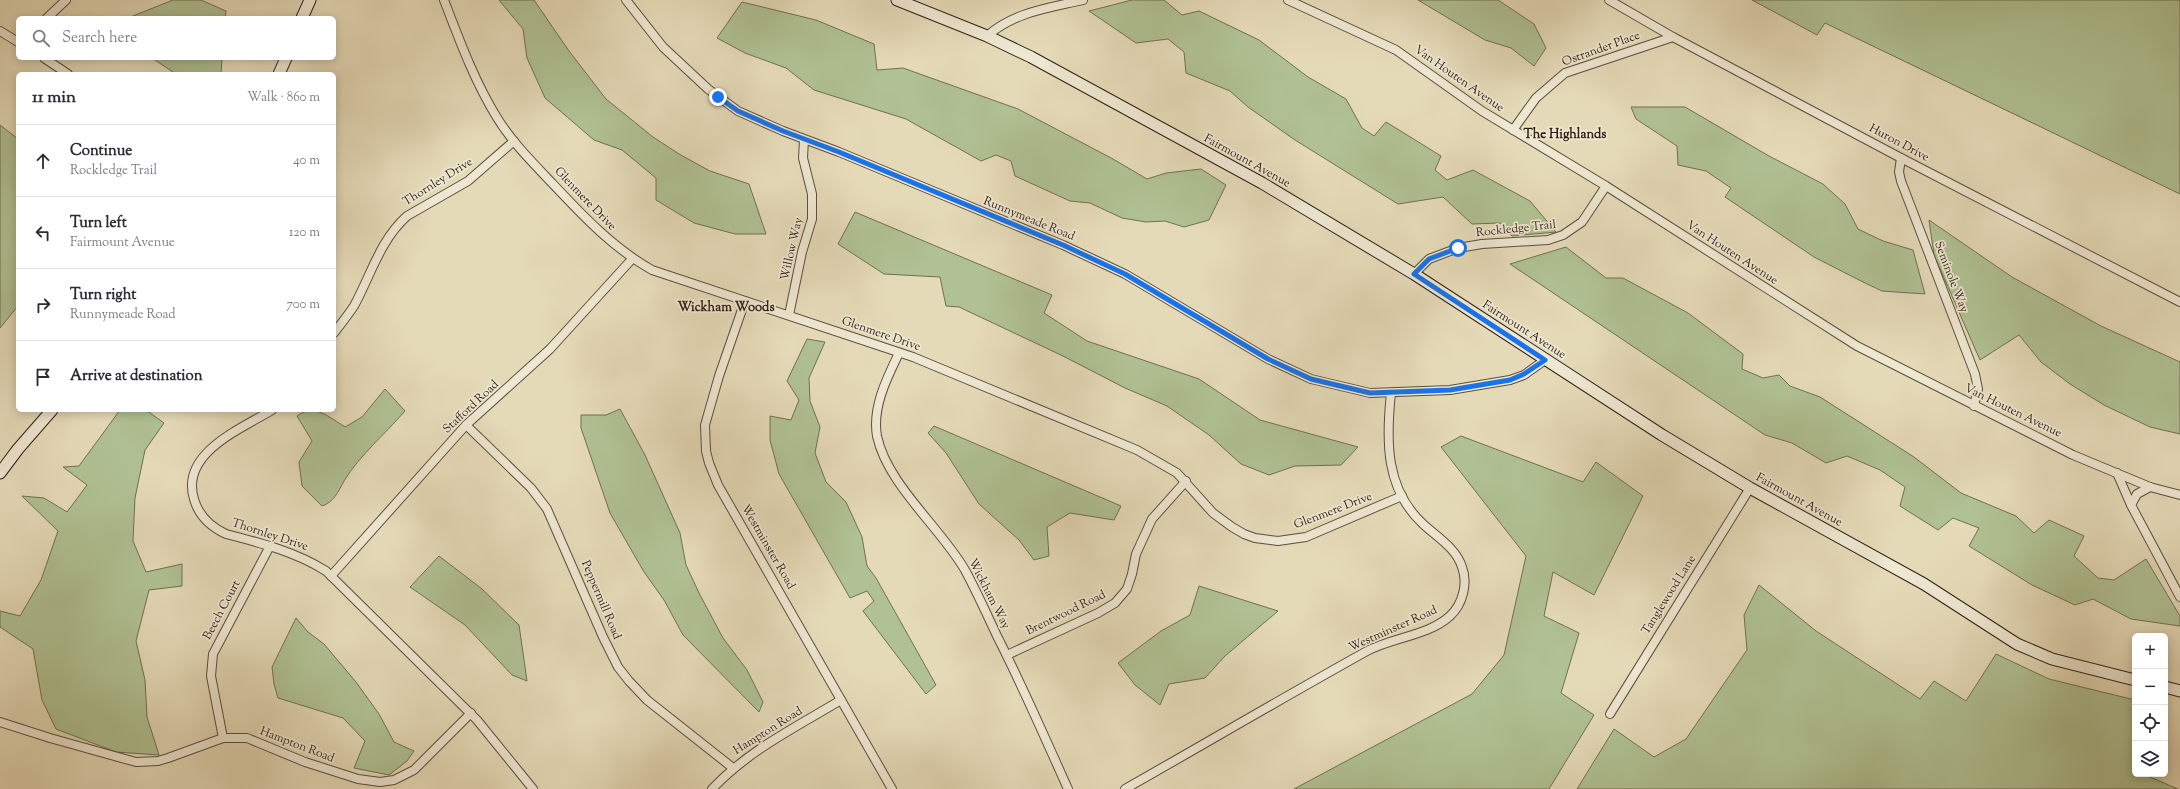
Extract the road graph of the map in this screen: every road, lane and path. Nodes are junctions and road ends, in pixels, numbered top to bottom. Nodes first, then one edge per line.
1 (66, 0) edge
2 (310, 0) edge
3 (444, 0) edge
4 (626, 0) edge
5 (897, 0) edge
6 (1084, 0) edge
7 (1288, 0) edge
8 (1609, 0) edge
9 (49, 16) edge
10 (303, 16) edge
11 (0, 31) edge
12 (987, 36) junction
13 (1674, 37) junction
14 (16, 41) edge
15 (47, 60) edge
16 (285, 60) edge
17 (65, 72) edge
18 (280, 72) edge
19 (1513, 130) junction
20 (804, 140) junction
21 (514, 142) junction
22 (1901, 158) junction
23 (1606, 186) junction
24 (632, 259) junction
25 (1414, 274) junction
26 (745, 301) junction
27 (2180, 302) edge
28 (789, 315) junction
29 (336, 330) edge
30 (899, 353) junction
31 (1545, 360) junction
32 (1391, 393) junction
33 (1974, 406) junction
34 (50, 412) edge
35 (269, 412) edge
36 (466, 425) junction
37 (0, 473) edge
38 (2117, 473) junction
39 (1186, 481) junction
40 (2150, 487) junction
41 (1750, 488) junction
42 (2180, 495) edge
43 (1402, 496) junction
44 (2131, 505) junction
45 (270, 546) junction
46 (331, 576) junction
47 (2180, 597) edge
48 (1007, 655) junction
49 (2132, 679) edge
50 (2168, 688) edge
51 (2180, 691) edge
52 (841, 700) junction
53 (471, 713) junction
54 (1610, 714) dead end
55 (0, 722) edge
56 (223, 738) junction
57 (733, 768) junction
58 (533, 789) edge
59 (712, 789) edge
60 (892, 789) edge
61 (1068, 789) edge
62 (1126, 789) edge

1 - 9 street
2 - 10 main road
3 - 21 street, Glenmere Drive
4 - 20 street, Runnymeade Road
5 - 12 main road, Fairmount Avenue
6 - 12 street
7 - 19 street, Van Houten Avenue
8 - 13 street, Huron Drive
11 - 14 street
12 - 25 main road, Fairmount Avenue
13 - 19 street, Ostrander Place
13 - 22 street, Huron Drive
15 - 17 street
16 - 18 main road
19 - 23 street, Van Houten Avenue
20 - 28 street, Willow Way
20 - 32 street, Runnymeade Road
21 - 24 street, Glenmere Drive
21 - 29 street, Thornley Drive
22 - 27 street, Huron Drive
22 - 33 street, Seminole Way
23 - 25 street, Rockledge Trail
23 - 33 street, Van Houten Avenue
24 - 26 street, Glenmere Drive
24 - 36 street, Stafford Road
25 - 31 main road, Fairmount Avenue
26 - 28 street, Glenmere Drive
26 - 52 street, Westminster Road
28 - 30 street, Glenmere Drive
30 - 39 street, Glenmere Drive
30 - 48 street, Wickham Way
31 - 32 street, Runnymeade Road
31 - 41 main road, Fairmount Avenue
32 - 43 street, Westminster Road
33 - 38 street, Van Houten Avenue
34 - 37 main road
35 - 45 street, Thornley Drive
36 - 46 street, Stafford Road
36 - 57 street, Peppermill Road
38 - 40 street, Van Houten Avenue
38 - 44 street
39 - 43 street, Glenmere Drive
39 - 48 street, Brentwood Road
40 - 42 street, Van Houten Avenue
40 - 44 street
41 - 49 main road, Fairmount Avenue
41 - 54 street, Tanglewood Lane
43 - 62 street, Westminster Road
44 - 47 street
45 - 46 street, Thornley Drive
45 - 56 street, Beech Court
46 - 53 street, Thornley Drive
48 - 61 street, Wickham Way
50 - 51 main road
52 - 57 street, Hampton Road
52 - 60 street, Westminster Road
53 - 56 street, Hampton Road
53 - 58 street
55 - 56 street, Hampton Road
57 - 59 street, Hampton Road

